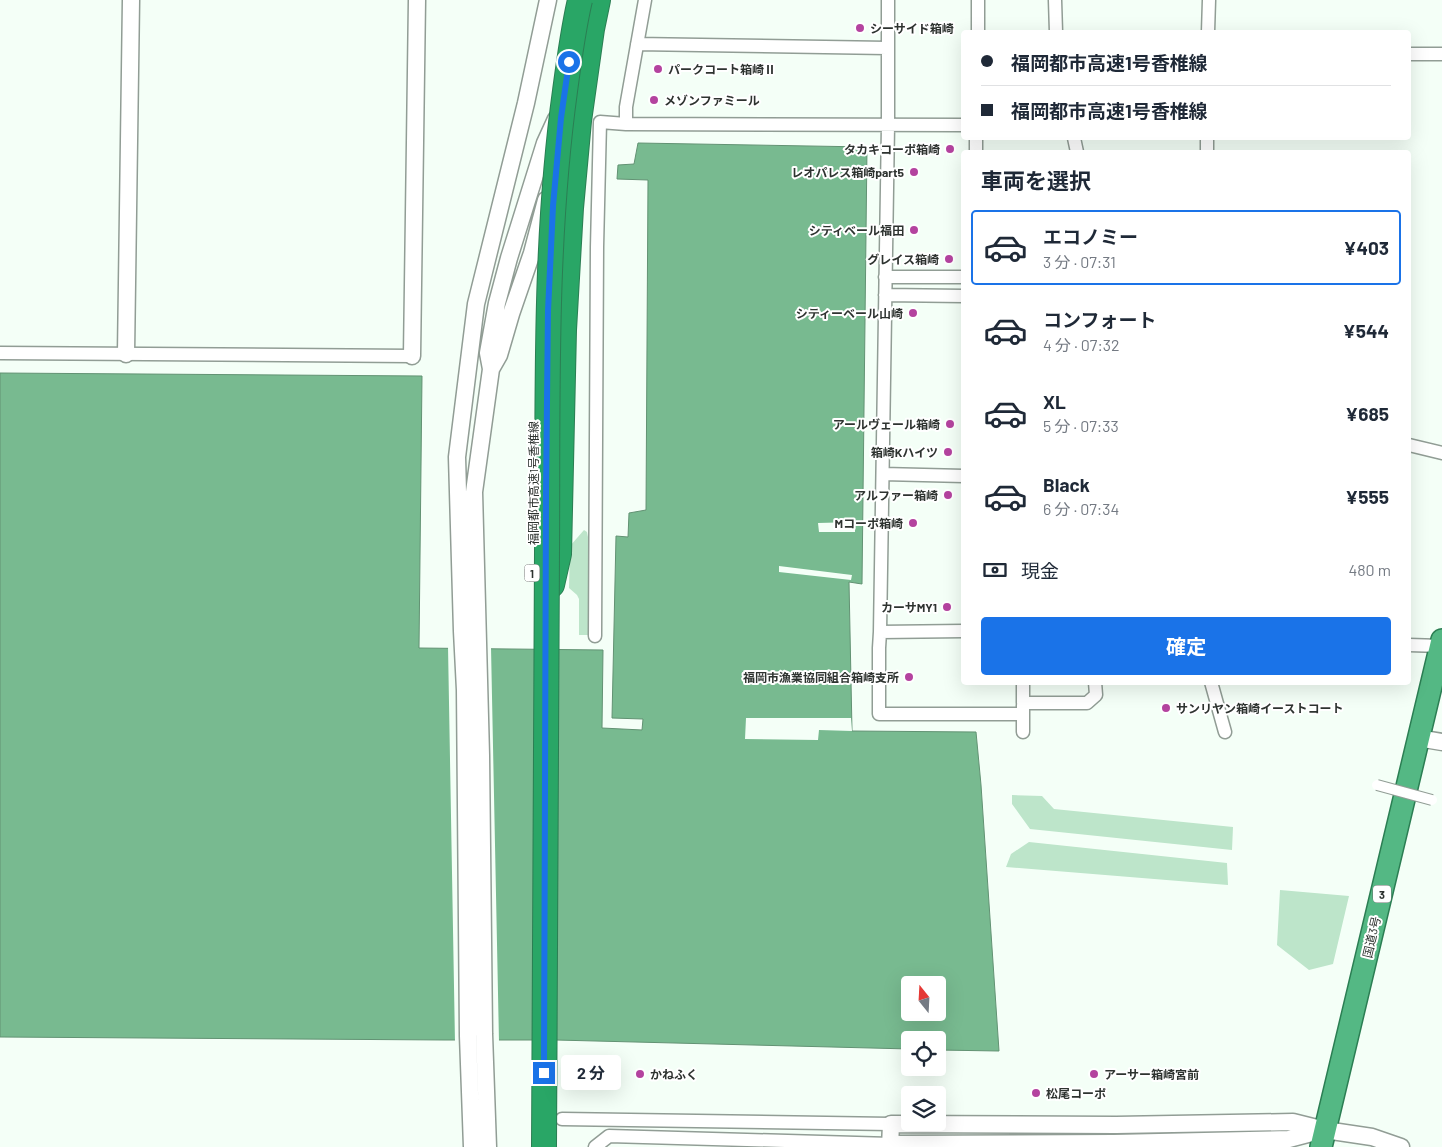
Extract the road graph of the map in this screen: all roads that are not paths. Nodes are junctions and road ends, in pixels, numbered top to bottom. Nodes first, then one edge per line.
1 (131, 0) edge
2 (417, 0) edge
3 (548, 0) edge
4 (567, 0) edge
5 (578, 0) edge
6 (598, 0) edge
7 (645, 0) edge
8 (888, 0) edge
9 (978, 0) edge
10 (1055, 0) edge
11 (1209, 0) edge
12 (978, 30) edge
13 (1056, 30) edge
14 (1208, 30) edge
15 (637, 44) junction
16 (888, 48) junction
17 (1411, 54) edge
18 (1442, 54) edge
19 (626, 124) junction
20 (888, 125) junction
21 (961, 125) edge
22 (885, 277) junction
23 (961, 277) edge
24 (885, 295) junction
25 (961, 296) edge
26 (0, 353) edge
27 (126, 354) junction
28 (412, 356) joint
29 (1411, 445) edge
30 (1442, 453) edge
31 (883, 474) junction
32 (961, 476) edge
33 (546, 614) junction
34 (961, 631) edge
35 (880, 632) junction
36 (595, 636) dead end
37 (1441, 643) edge
38 (1411, 645) edge
39 (1023, 685) edge
40 (1095, 685) edge
41 (1212, 685) edge
42 (1023, 708) junction
43 (1023, 732) dead end
44 (1225, 732) dead end
45 (1418, 738) junction
46 (1442, 742) edge
47 (1377, 785) dead end
48 (1432, 800) dead end
49 (562, 1119) dead end
50 (891, 1124) junction
51 (1323, 1138) edge
52 (890, 1145) edge
53 (472, 1147) edge
54 (488, 1147) edge
55 (540, 1147) edge
56 (544, 1147) edge
57 (595, 1147) edge
58 (1401, 1147) edge

1 - 27 street
2 - 28 street
3 - 53 street
4 - 55 highway, 福岡都市高速1号香椎線 / 1
5 - 33 highway, 福岡都市高速1号香椎線 / 1, bridge
5 - 54 street
6 - 33 highway, bridge
7 - 15 street
8 - 16 street
9 - 12 street
10 - 13 street
11 - 14 street
15 - 16 street
15 - 19 street
16 - 20 street
17 - 18 street
19 - 20 street
19 - 36 street
20 - 21 street
20 - 22 street
22 - 23 street
22 - 24 street
24 - 25 street
24 - 31 street
26 - 27 street
27 - 28 street
29 - 30 street
31 - 32 street
31 - 35 street
33 - 56 highway, 福岡都市高速1号香椎線 / 1, bridge
34 - 35 street
35 - 42 street
37 - 38 street
37 - 45 highway, 国道3号 / 3
39 - 42 street
40 - 42 street
41 - 44 street
42 - 43 street
45 - 46 street
45 - 51 highway, 国道3号 / 3
47 - 48 street, bridge
49 - 50 street
50 - 51 street
50 - 52 street
51 - 52 street
51 - 58 street
52 - 57 street

